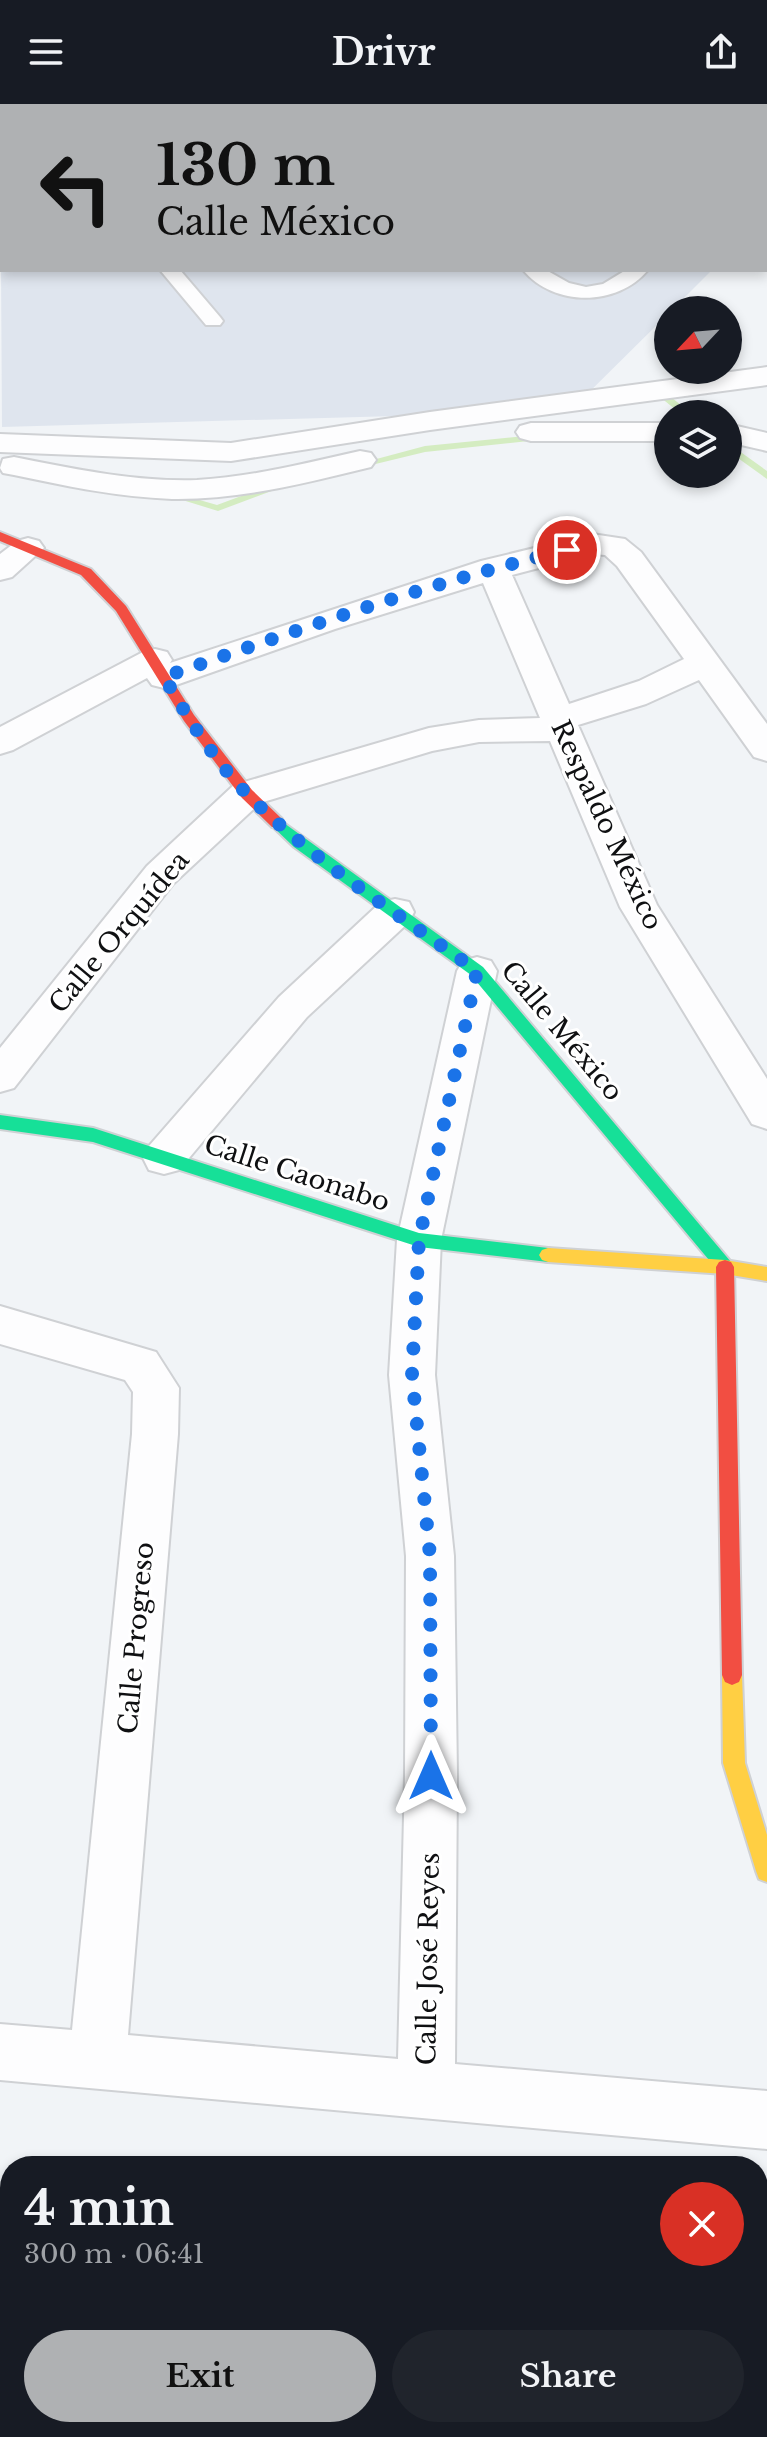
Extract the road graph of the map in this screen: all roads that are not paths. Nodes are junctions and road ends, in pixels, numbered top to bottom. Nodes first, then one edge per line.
1 (172, 272) edge
2 (536, 272) edge
3 (635, 272) edge
4 (213, 321) dead end
5 (767, 376) edge
6 (654, 432) edge
7 (742, 436) edge
8 (767, 442) edge
9 (0, 443) edge
10 (0, 463) edge
11 (14, 542) edge
12 (493, 568) junction
13 (0, 570) edge
14 (704, 662) junction
15 (160, 669) junction
16 (560, 724) junction
17 (0, 742) edge
18 (767, 749) edge
19 (247, 794) junction
20 (395, 912) junction
21 (477, 971) junction
22 (0, 1077) edge
23 (767, 1113) edge
24 (0, 1122) edge
25 (164, 1158) junction
26 (419, 1240) junction
27 (725, 1267) junction
28 (767, 1274) edge
29 (0, 1325) edge
30 (767, 1871) edge
31 (0, 2052) edge
32 (97, 2062) junction
33 (426, 2090) junction
34 (767, 2120) edge

1 - 4 lane
2 - 3 lane
5 - 9 street
6 - 10 street
7 - 8 street
11 - 13 street
11 - 15 street, Calle México
12 - 14 street
12 - 15 street
12 - 16 street, Respaldo México
14 - 16 street
14 - 18 street
15 - 17 street
15 - 19 street, Calle México
16 - 19 street
16 - 23 street, Respaldo México
19 - 20 street, Calle México
19 - 22 street, Calle Orquídea
20 - 21 street, Calle México
20 - 25 street
21 - 26 street, Calle José Reyes
21 - 27 street, Calle México
24 - 25 street, Calle Caonabo
25 - 26 street, Calle Caonabo
26 - 27 street, Calle Caonabo
26 - 33 street, Calle José Reyes
27 - 28 street
27 - 30 street
29 - 32 street, Calle Progreso
31 - 32 street
32 - 33 street
33 - 34 street

